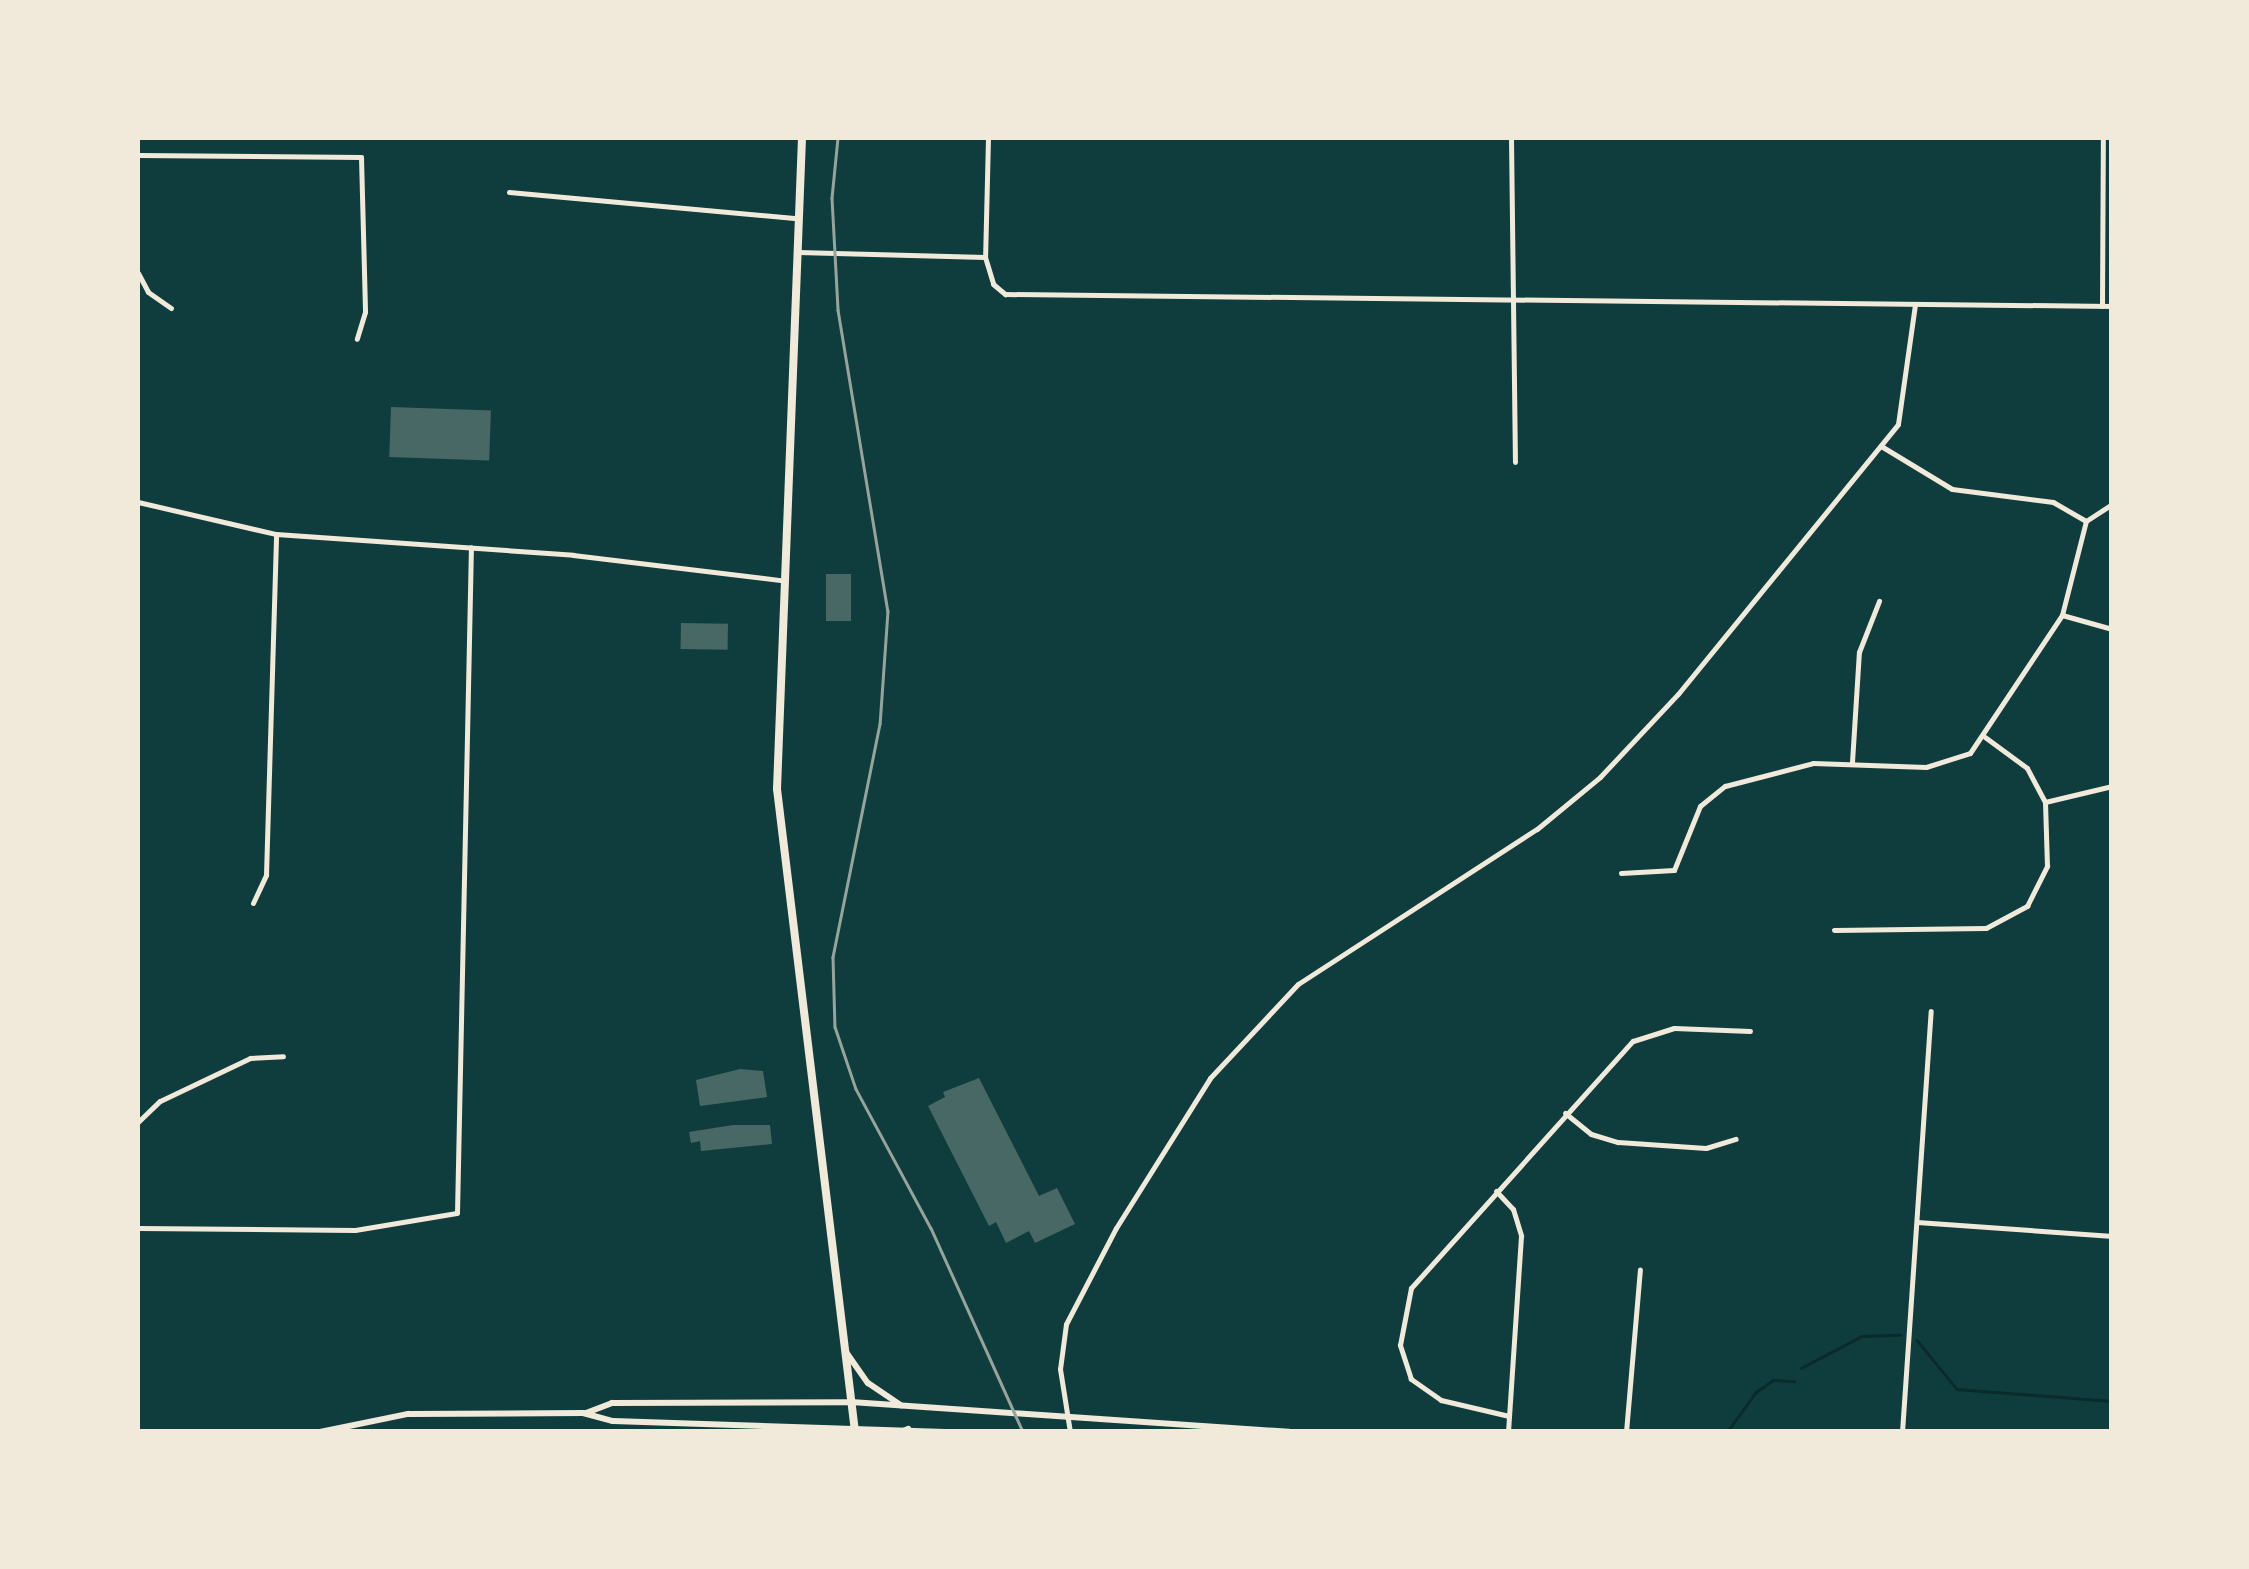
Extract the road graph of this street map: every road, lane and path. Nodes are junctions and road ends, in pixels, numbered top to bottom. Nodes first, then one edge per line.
1 (802, 138) edge
2 (988, 138) edge
3 (1511, 138) edge
4 (2104, 138) edge
5 (138, 155) edge
6 (509, 192) dead end
7 (797, 218) junction
8 (796, 252) junction
9 (985, 256) junction
10 (138, 273) edge
11 (1512, 298) junction
12 (1914, 304) junction
13 (2102, 306) junction
14 (2112, 306) edge
15 (170, 308) dead end
16 (358, 339) dead end
17 (1881, 446) junction
18 (1516, 462) dead end
19 (138, 502) edge
20 (2112, 504) edge
21 (2086, 521) junction
22 (276, 534) junction
23 (472, 547) junction
24 (780, 580) junction
25 (1879, 601) dead end
26 (2062, 615) junction
27 (2112, 629) edge
28 (1985, 737) junction
29 (1852, 762) junction
30 (2112, 786) edge
31 (2046, 802) junction
32 (1621, 873) dead end
33 (254, 903) dead end
34 (1834, 930) dead end
35 (1930, 1011) dead end
36 (1750, 1030) dead end
37 (283, 1056) dead end
38 (1565, 1113) junction
39 (138, 1122) edge
40 (1736, 1139) dead end
41 (1496, 1191) junction
42 (1916, 1222) junction
43 (138, 1228) edge
44 (2112, 1236) edge
45 (1640, 1270) dead end
46 (844, 1350) junction
47 (851, 1402) junction
48 (901, 1405) junction
49 (586, 1414) junction
50 (1508, 1416) junction
51 (1071, 1420) junction
52 (854, 1429) edge
53 (905, 1430) edge
54 (320, 1432) edge
55 (945, 1432) edge
56 (1070, 1432) edge
57 (1289, 1432) edge
58 (1508, 1432) edge
59 (1626, 1432) edge
60 (1902, 1432) edge

1 - 7 main road
2 - 9 street
3 - 11 street
4 - 13 street
5 - 16 street
6 - 7 street
7 - 8 main road
8 - 9 street
8 - 24 main road
9 - 11 street
10 - 15 street
11 - 12 street
11 - 18 street
12 - 13 street
12 - 17 street
13 - 14 street
17 - 21 street
17 - 51 street
19 - 22 street
20 - 21 street
21 - 26 street
22 - 23 street
22 - 33 street
23 - 24 street
23 - 43 street
24 - 46 main road
25 - 29 street
26 - 27 street
26 - 28 street
28 - 29 street
28 - 31 street
29 - 32 street
30 - 31 street
31 - 34 street
35 - 42 street
36 - 38 street
37 - 39 street
38 - 40 street
38 - 41 street
41 - 50 street
41 - 50 street
42 - 44 street
42 - 60 street
45 - 59 street
46 - 47 main road
46 - 48 street
47 - 48 street
47 - 49 street
47 - 52 main road
48 - 51 street
49 - 52 street
49 - 54 street
50 - 58 street
51 - 56 street
51 - 57 street
52 - 53 street
53 - 55 street

